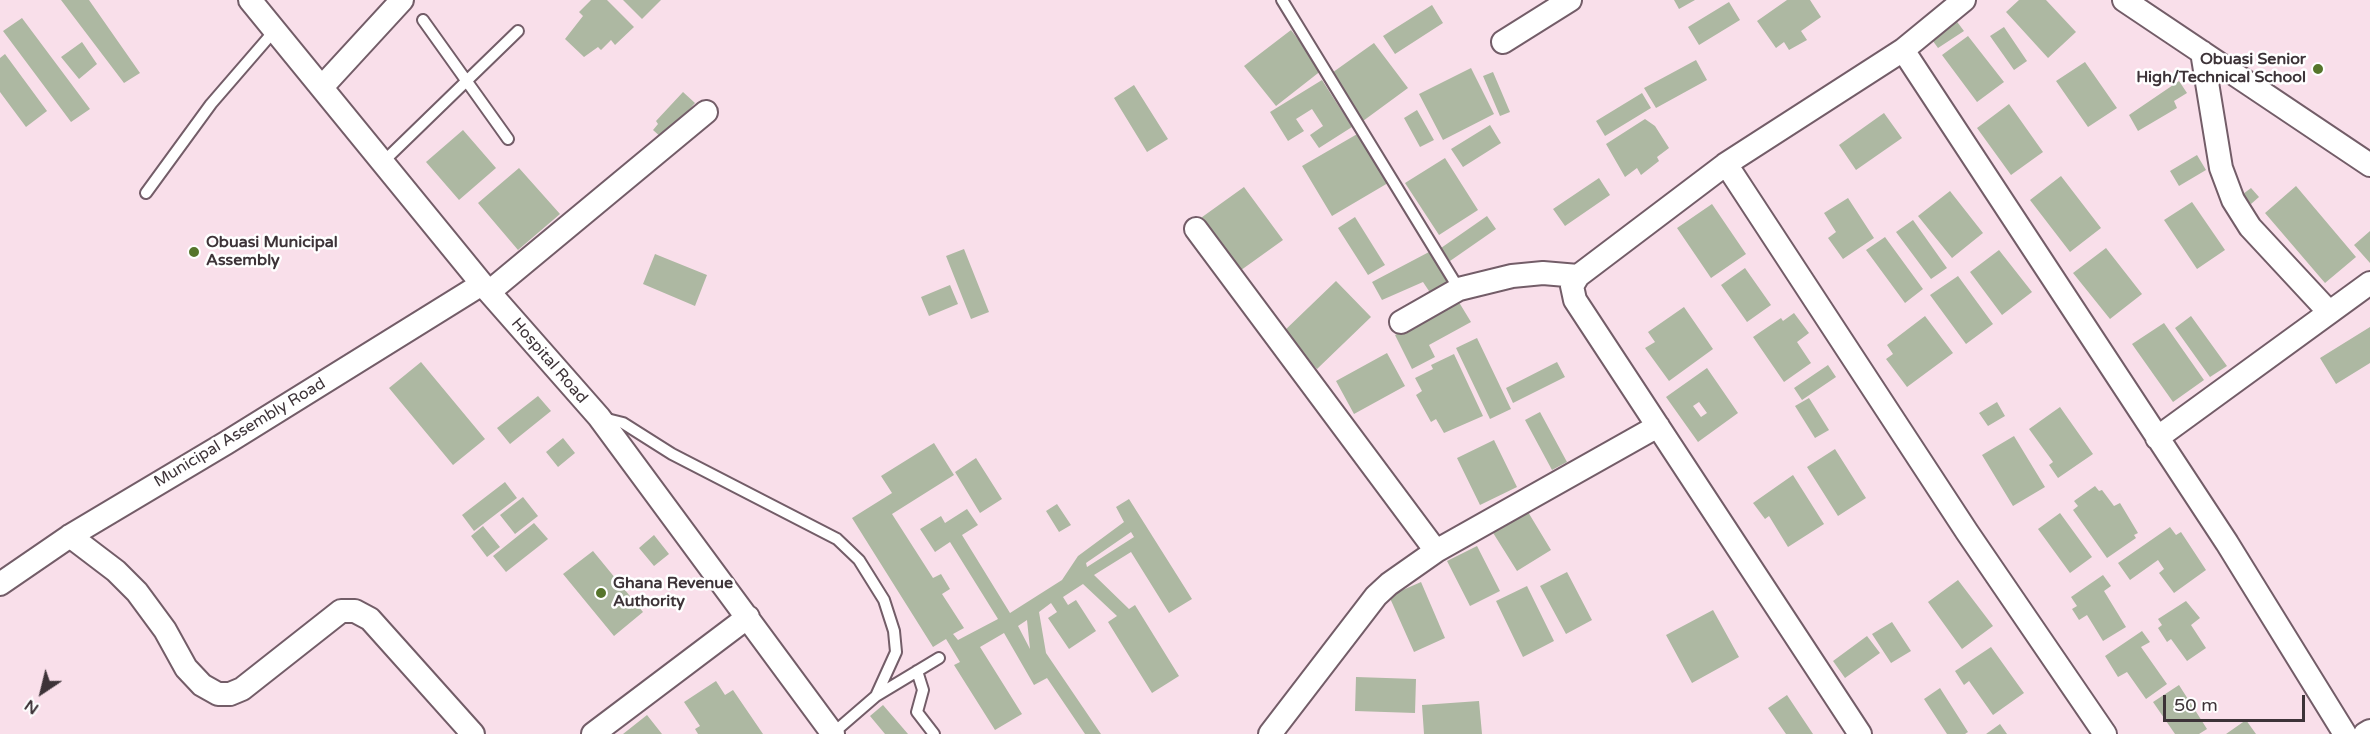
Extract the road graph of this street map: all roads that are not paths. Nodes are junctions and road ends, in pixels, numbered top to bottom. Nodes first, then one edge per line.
1 (250, 0) edge
2 (402, 0) edge
3 (1282, 0) edge
4 (1570, 0) edge
5 (1964, 0) edge
6 (2124, 0) edge
7 (423, 20) dead end
8 (275, 30) junction
9 (519, 31) dead end
10 (1503, 42) dead end
11 (1903, 50) junction
12 (2202, 52) junction
13 (467, 81) junction
14 (322, 87) junction
15 (706, 112) dead end
16 (508, 139) dead end
17 (383, 162) junction
18 (1726, 164) junction
19 (2370, 165) edge
20 (146, 193) dead end
21 (1196, 229) dead end
22 (1578, 276) junction
23 (2370, 283) edge
24 (486, 288) junction
25 (1460, 289) junction
26 (2329, 312) junction
27 (1401, 322) dead end
28 (599, 417) junction
29 (1658, 426) junction
30 (2157, 438) junction
31 (70, 536) junction
32 (1436, 551) junction
33 (0, 584) edge
34 (748, 617) junction
35 (939, 658) dead end
36 (917, 671) junction
37 (876, 696) junction
38 (2370, 730) edge
39 (474, 734) edge
40 (593, 734) edge
41 (832, 734) edge
42 (934, 734) edge
43 (1270, 734) edge
44 (1860, 734) edge
45 (2105, 734) edge
46 (2345, 734) edge
47 (2365, 734) edge

1 - 8 street, Hospital Road
2 - 14 street
3 - 25 lane
4 - 10 street
5 - 11 street
6 - 12 street
7 - 13 lane
8 - 14 street, Hospital Road
8 - 20 lane
9 - 13 lane
11 - 18 street
11 - 30 street
12 - 19 street
12 - 26 street
13 - 16 lane
13 - 17 lane
14 - 17 street, Hospital Road
15 - 24 street, Municipal Assembly Road
17 - 24 street, Hospital Road
18 - 22 street
18 - 45 street
21 - 32 street
22 - 25 street
22 - 29 street
23 - 26 street
24 - 28 street, Hospital Road
24 - 31 street, Municipal Assembly Road
25 - 27 street
26 - 30 street
28 - 34 street, Hospital Road
28 - 37 lane
29 - 32 street
29 - 44 street
30 - 46 street
31 - 33 street, Municipal Assembly Road
31 - 39 street
32 - 43 street
34 - 40 street
34 - 41 street, Hospital Road
35 - 36 lane
36 - 37 lane
36 - 42 lane
37 - 41 lane
38 - 47 street

